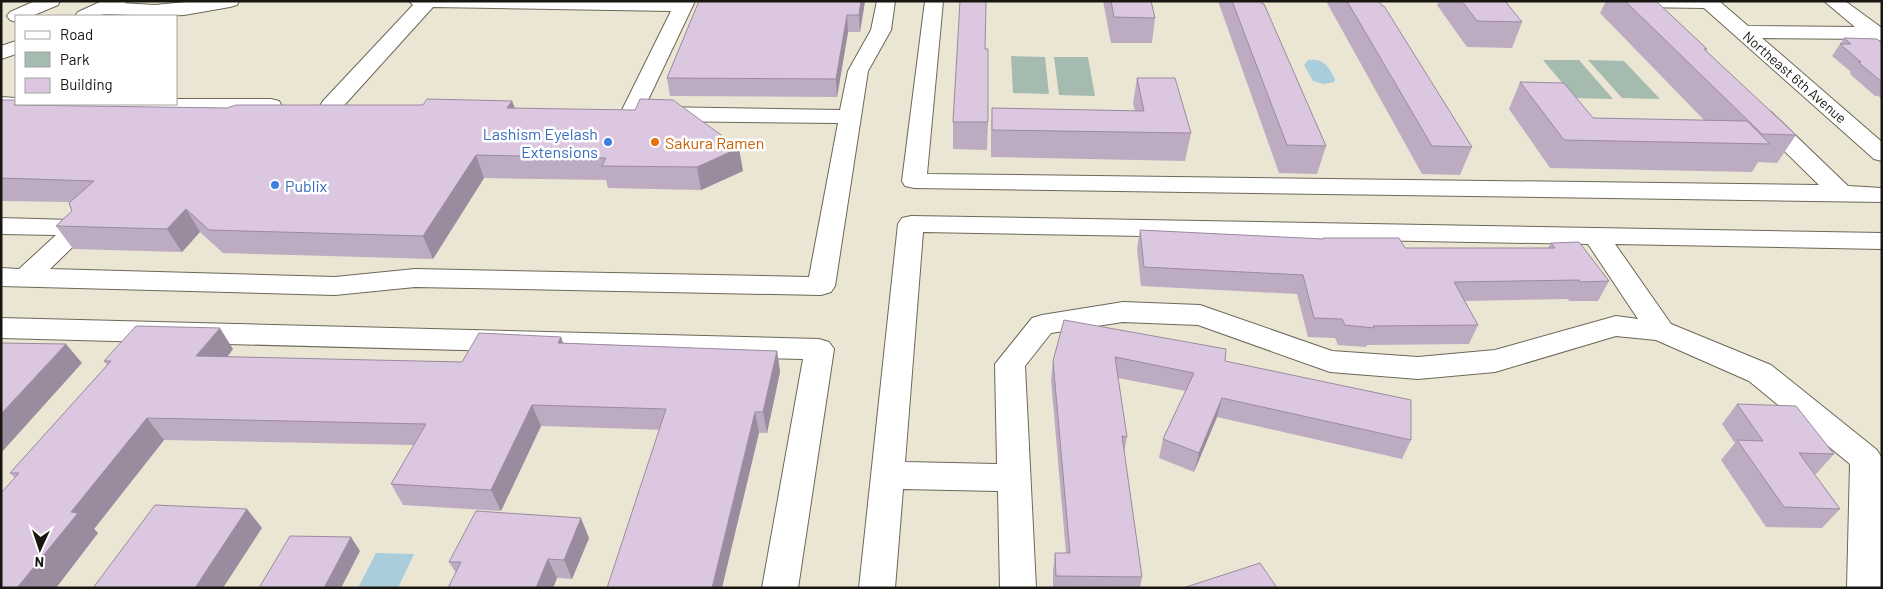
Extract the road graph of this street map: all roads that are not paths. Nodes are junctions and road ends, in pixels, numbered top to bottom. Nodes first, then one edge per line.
1 (51, 1) edge
2 (230, 1) edge
3 (418, 1) edge
4 (428, 1) edge
5 (886, 1) edge
6 (934, 1) edge
7 (1634, 1) edge
8 (1643, 1) edge
9 (1833, 1) edge
10 (1708, 2) edge
11 (685, 4) edge
12 (110, 5) edge
13 (19, 15) edge
14 (87, 15) edge
15 (15, 17) edge
16 (1661, 19) edge
17 (1, 23) edge
18 (1742, 32) junction
19 (1879, 34) edge
20 (15, 47) edge
21 (1, 53) edge
22 (1, 104) edge
23 (15, 104) edge
24 (156, 105) edge
25 (312, 106) junction
26 (1751, 106) edge
27 (356, 107) edge
28 (850, 117) junction
29 (1882, 154) edge
30 (1841, 193) junction
31 (1882, 195) edge
32 (1, 226) edge
33 (1596, 236) junction
34 (1882, 241) edge
35 (13, 278) edge
36 (1, 328) edge
37 (1661, 331) junction
38 (1874, 459) edge
39 (888, 475) junction
40 (1014, 478) junction
41 (780, 588) edge
42 (877, 588) edge
43 (1018, 588) edge
44 (1865, 588) edge

1 - 13 street
2 - 12 street
3 - 4 street
4 - 11 street
4 - 25 street
5 - 28 street
6 - 30 street
7 - 8 street
8 - 10 street
8 - 16 street
9 - 19 street
10 - 18 street, Northeast 6th Avenue
11 - 28 street
12 - 14 street
15 - 17 street
18 - 19 street
18 - 29 street, Northeast 6th Avenue
20 - 21 street
22 - 23 street
24 - 25 street
25 - 27 street
26 - 30 street
28 - 35 street
30 - 31 street
32 - 35 street
33 - 34 street
33 - 37 street
33 - 39 street
36 - 41 street
37 - 38 street
37 - 40 street
38 - 44 street
39 - 40 street
39 - 42 street
40 - 43 street

